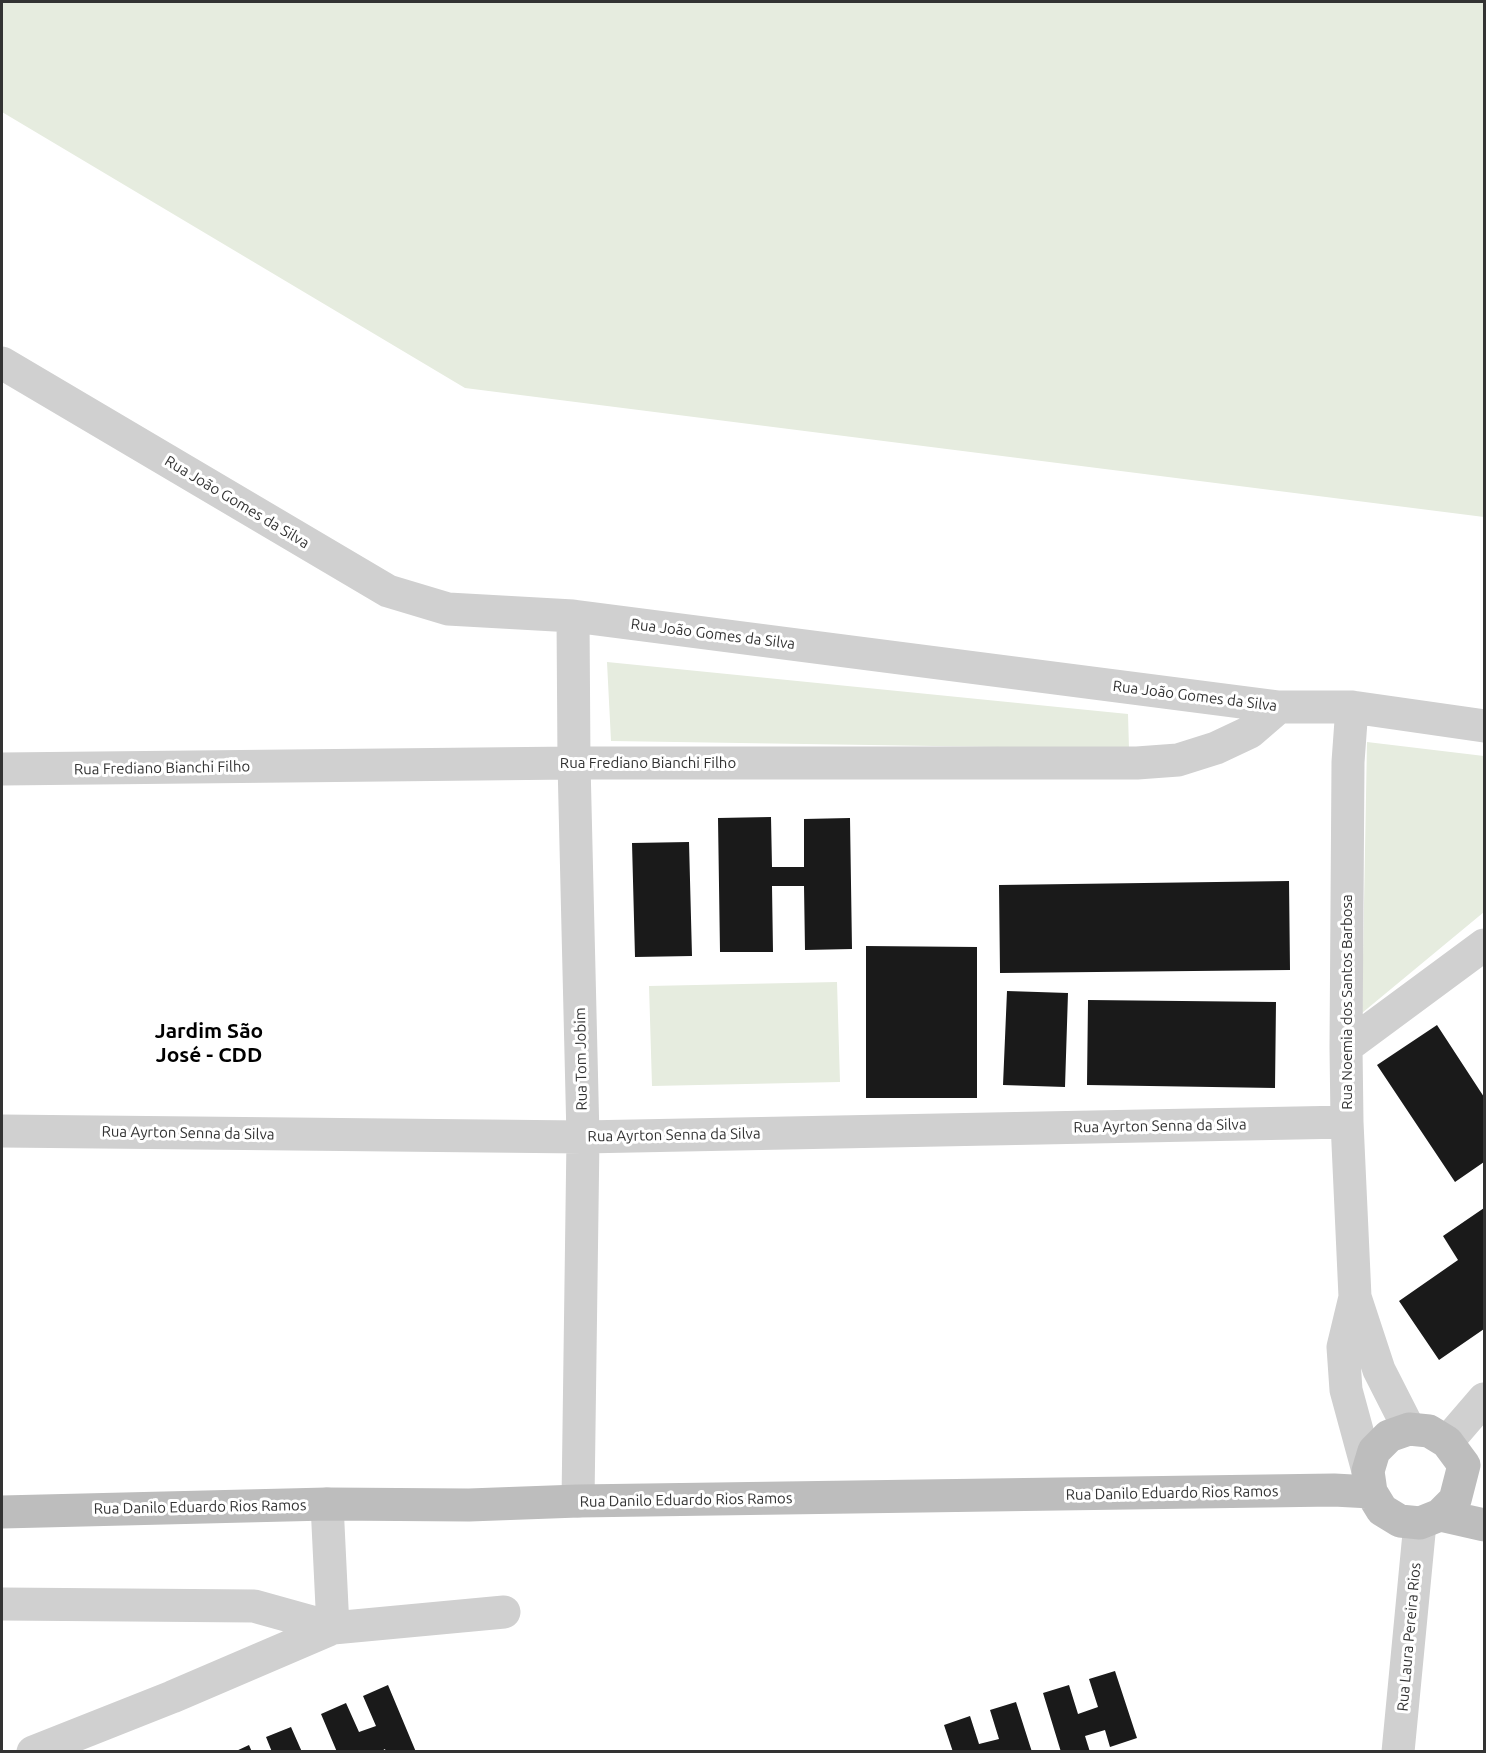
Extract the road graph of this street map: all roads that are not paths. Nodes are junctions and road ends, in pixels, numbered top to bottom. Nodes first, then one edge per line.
1 (2, 363) edge
2 (16, 381) edge
3 (573, 616) junction
4 (1279, 707) junction
5 (1352, 707) junction
6 (1485, 726) edge
7 (574, 763) junction
8 (2, 769) edge
9 (1485, 945) edge
10 (1346, 1047) junction
11 (1347, 1122) junction
12 (2, 1131) edge
13 (584, 1137) junction
14 (1355, 1297) junction
15 (1485, 1399) edge
16 (1408, 1429) junction
17 (1465, 1462) edge
18 (1369, 1482) junction
19 (578, 1501) junction
20 (327, 1504) junction
21 (2, 1512) edge
22 (1430, 1519) junction
23 (1485, 1525) edge
24 (2, 1604) edge
25 (504, 1612) dead end
26 (333, 1628) junction
27 (33, 1752) edge
28 (1398, 1752) edge

1 - 2 street, Rua João Gomes da Silva
2 - 3 street, Rua João Gomes da Silva
3 - 4 street, Rua João Gomes da Silva
3 - 7 street, Rua Tom Jobim
4 - 5 street, Rua João Gomes da Silva
4 - 7 street, Rua Frediano Bianchi Filho
5 - 6 street, Rua João Gomes da Silva
5 - 10 street, Rua Noemia dos Santos Barbosa
7 - 8 street, Rua Frediano Bianchi Filho
7 - 13 street, Rua Tom Jobim
9 - 10 street
10 - 11 street, Rua Noemia dos Santos Barbosa
11 - 13 street, Rua Ayrton Senna da Silva
11 - 14 street, Rua Noemia dos Santos Barbosa
12 - 13 street, Rua Ayrton Senna da Silva
13 - 19 street, Rua Tom Jobim
14 - 16 street, Rua Noemia dos Santos Barbosa
14 - 18 street, Rua Noemia dos Santos Barbosa
15 - 17 street
16 - 17 street
16 - 18 street
17 - 22 street
18 - 19 street, Rua Danilo Eduardo Rios Ramos
18 - 22 street
19 - 20 street, Rua Danilo Eduardo Rios Ramos
20 - 21 street, Rua Danilo Eduardo Rios Ramos
20 - 26 street
22 - 23 street
22 - 28 street, Rua Laura Pereira Rios
24 - 26 street
25 - 26 street
26 - 27 street

